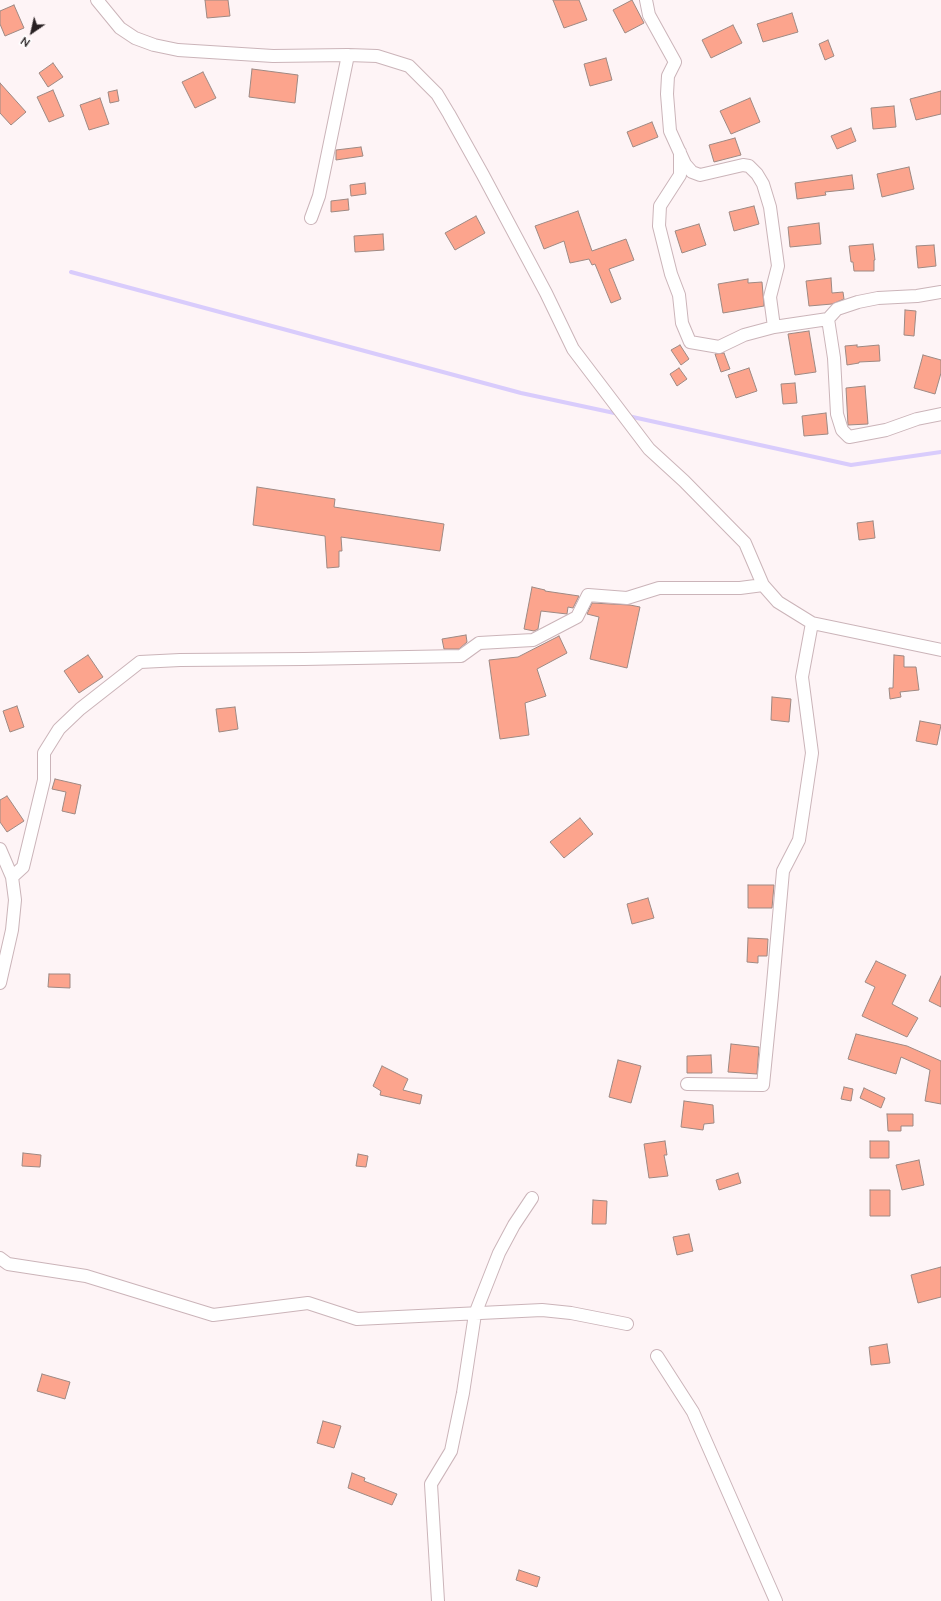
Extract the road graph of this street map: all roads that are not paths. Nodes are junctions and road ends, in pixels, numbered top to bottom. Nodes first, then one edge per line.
1 (97, 0) edge
2 (646, 0) edge
3 (348, 55) junction
4 (680, 152) junction
5 (311, 218) dead end
6 (941, 292) edge
7 (828, 319) junction
8 (774, 327) junction
9 (941, 414) edge
10 (763, 585) junction
11 (812, 623) junction
12 (941, 650) edge
13 (0, 849) edge
14 (12, 877) junction
15 (0, 983) edge
16 (687, 1084) dead end
17 (532, 1198) dead end
18 (0, 1258) edge
19 (476, 1314) junction
20 (627, 1324) dead end
21 (658, 1356) dead end
22 (438, 1601) edge
23 (776, 1601) edge

1 - 3 street
2 - 4 street
3 - 5 street
3 - 10 street
4 - 8 street
4 - 8 street
6 - 7 street
7 - 8 street
7 - 9 street
10 - 11 street
10 - 14 street
11 - 12 street
11 - 16 street
13 - 14 street
14 - 15 street
17 - 19 street
18 - 19 street
19 - 20 street
19 - 22 street
21 - 23 street

